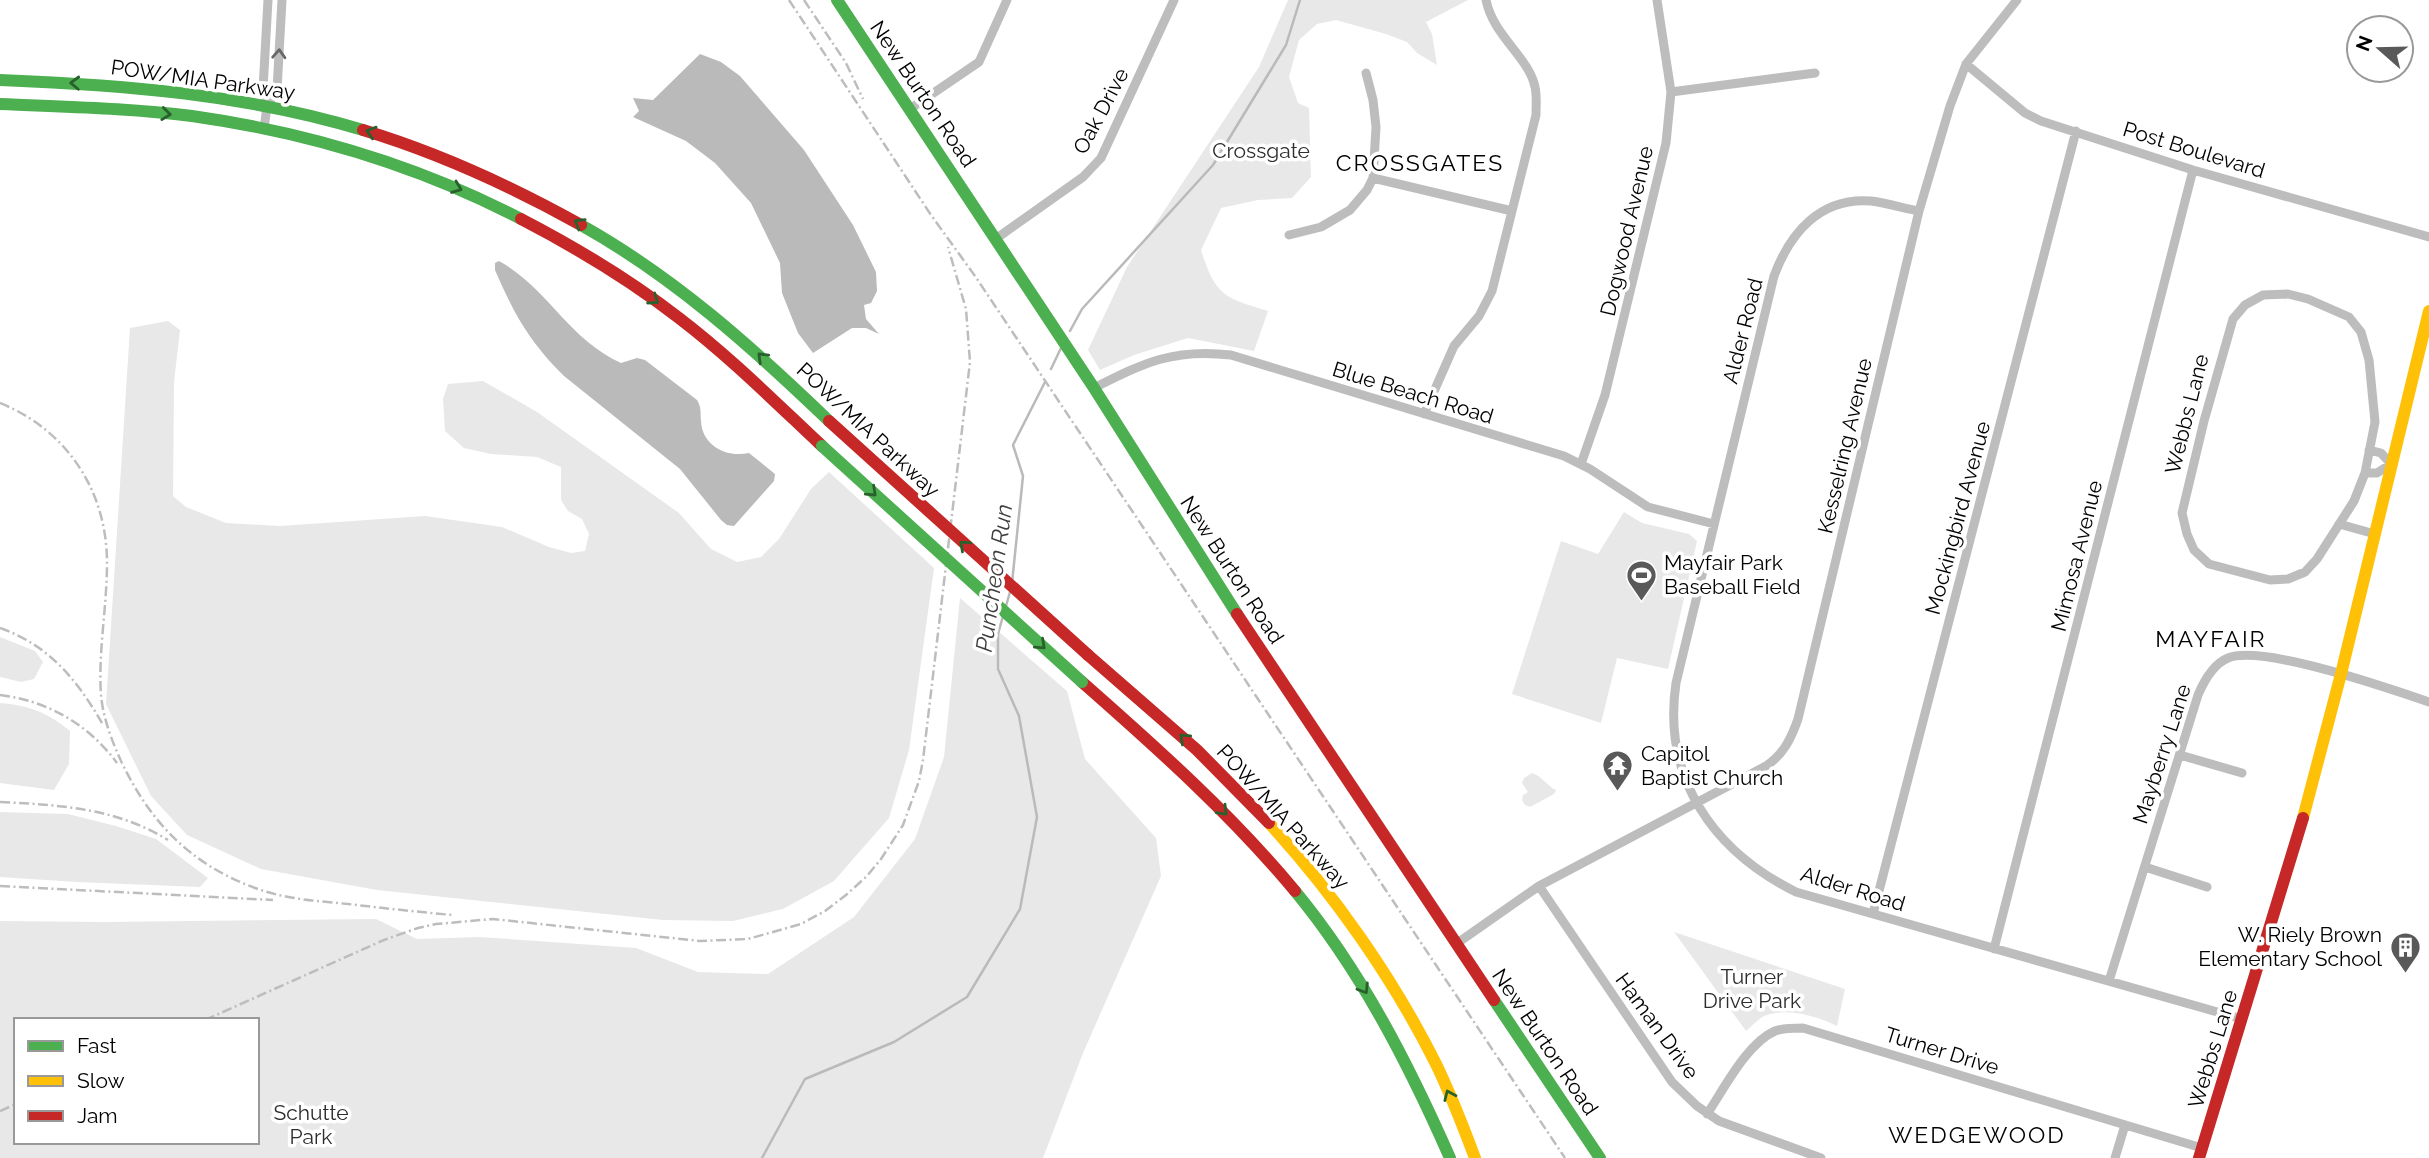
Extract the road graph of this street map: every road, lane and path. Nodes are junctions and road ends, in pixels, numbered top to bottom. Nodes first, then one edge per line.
1 (268, 0) edge
2 (282, 0) edge
3 (837, 0) edge
4 (1007, 0) edge
5 (1174, 0) edge
6 (1486, 0) edge
7 (1657, 0) edge
8 (2017, 0) edge
9 (1966, 64) junction
10 (1366, 73) dead end
11 (1815, 73) dead end
12 (0, 80) edge
13 (1671, 92) junction
14 (0, 104) edge
15 (267, 106) junction
16 (910, 109) junction
17 (264, 129) junction
18 (2076, 131) junction
19 (2193, 170) junction
20 (1373, 178) junction
21 (1512, 211) junction
22 (1919, 211) junction
23 (1289, 236) dead end
24 (2429, 237) edge
25 (997, 238) junction
26 (2429, 311) edge
27 (1094, 388) junction
28 (1424, 414) junction
29 (2369, 450) junction
30 (1581, 464) junction
31 (2392, 464) junction
32 (2365, 472) junction
33 (1714, 524) junction
34 (2339, 524) junction
35 (2375, 534) junction
36 (2341, 674) junction
37 (2429, 702) edge
38 (2180, 755) junction
39 (2242, 773) dead end
40 (1697, 802) junction
41 (2145, 867) junction
42 (1539, 886) junction
43 (2207, 887) dead end
44 (1873, 914) junction
45 (1456, 944) junction
46 (1994, 949) junction
47 (2109, 981) junction
48 (2242, 1019) junction
49 (1707, 1114) junction
50 (2125, 1125) junction
51 (2200, 1153) edge
52 (1450, 1158) edge
53 (1475, 1158) edge
54 (1600, 1158) edge
55 (1821, 1158) edge
56 (2115, 1158) edge

1 - 15 street
15 -> 2 street
3 - 16 main road, New Burton Road
4 - 16 street
5 - 25 street, Oak Drive
6 - 21 street
7 - 13 street, Dogwood Avenue
8 - 9 street, Kesselring Avenue
9 - 18 street, Post Boulevard
9 - 22 street, Kesselring Avenue
10 - 20 street
11 - 13 street
15 -> 12 main road, POW/MIA Parkway
13 - 30 street, Dogwood Avenue
14 -> 17 main road, POW/MIA Parkway
15 - 17 street
53 -> 15 main road, POW/MIA Parkway, bridge
16 - 25 main road, New Burton Road
17 -> 52 main road, POW/MIA Parkway, bridge
18 - 19 street, Post Boulevard
18 - 44 street, Mockingbird Avenue
19 - 24 street, Post Boulevard
19 - 46 street, Mimosa Avenue
20 - 21 street
20 - 23 street
21 - 28 street
22 - 33 street, Alder Road
22 - 40 street, Kesselring Avenue
25 - 27 main road, New Burton Road
26 - 31 main road, Webbs Lane
27 - 28 street, Blue Beach Road
27 - 45 main road, New Burton Road
28 - 30 street, Blue Beach Road
29 - 31 street
29 - 32 street, Webbs Lane
29 - 34 street, Webbs Lane
30 - 33 street, Blue Beach Road
31 - 32 street
31 - 35 main road, Webbs Lane
32 - 34 street, Webbs Lane
33 - 40 street, Alder Road
34 - 35 street
35 - 36 main road, Webbs Lane
36 - 37 street, Mayberry Lane
36 - 38 street, Mayberry Lane
36 - 48 main road, Webbs Lane
38 - 39 street
38 - 41 street, Mayberry Lane
40 - 42 street, Kesselring Avenue
40 - 44 street, Alder Road
41 - 43 street
41 - 47 street, Mayberry Lane
42 - 45 street, Kesselring Avenue
42 - 49 street, Haman Drive
44 - 46 street, Alder Road
45 - 54 main road, New Burton Road
46 - 47 street, Alder Road
47 - 48 street, Alder Road
48 - 51 main road, Webbs Lane
49 - 50 street, Turner Drive
49 - 55 street, Haman Drive
50 - 51 street, Turner Drive
50 - 56 street

